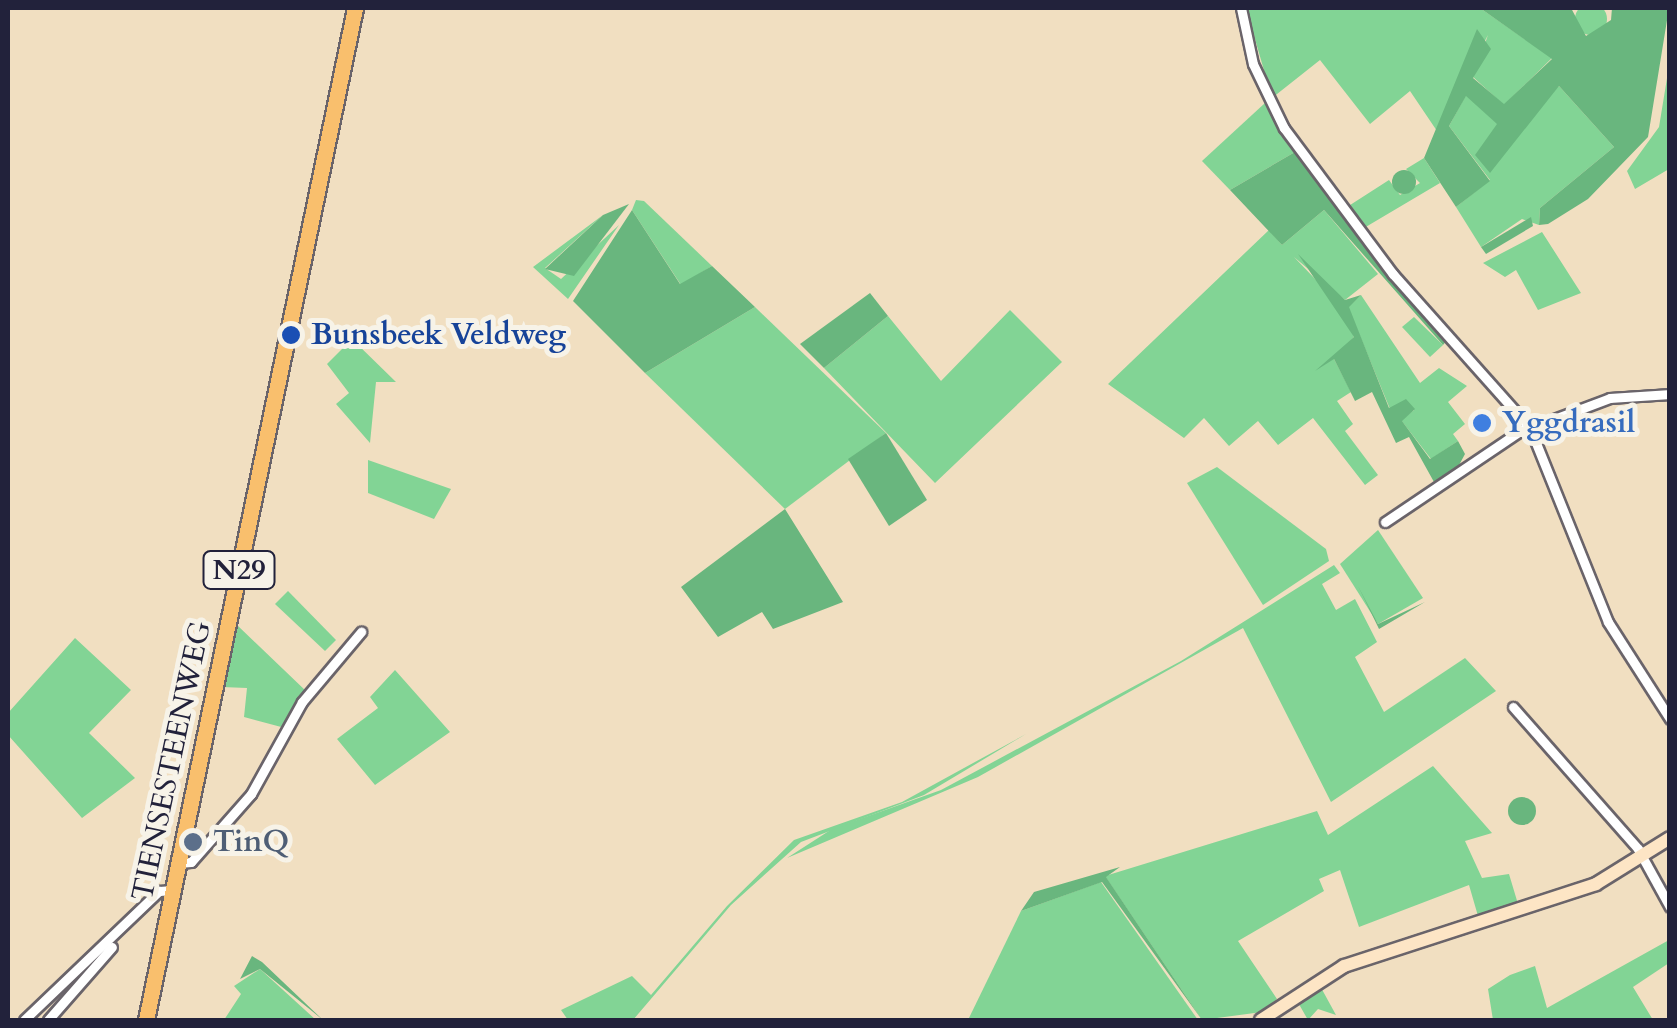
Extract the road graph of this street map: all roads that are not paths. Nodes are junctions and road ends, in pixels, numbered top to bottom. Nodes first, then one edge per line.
1 (355, 8) edge
2 (1240, 8) edge
3 (1670, 394) edge
4 (1529, 426) junction
5 (1385, 522) dead end
6 (361, 632) dead end
7 (1513, 708) dead end
8 (1670, 719) edge
9 (1670, 838) edge
10 (1644, 858) junction
11 (178, 864) junction
12 (173, 890) junction
13 (1670, 907) edge
14 (114, 939) junction
15 (24, 1020) edge
16 (48, 1020) edge
17 (146, 1020) edge
18 (1261, 1020) edge

1 - 11 main road, TIENSESTEENWEG / N29
2 - 4 street
3 - 4 street
4 - 5 street
4 - 8 street
6 - 11 street
7 - 10 street
9 - 10 street
10 - 13 street
10 - 18 street
11 - 12 main road, TIENSESTEENWEG / N29
12 - 14 street
12 - 17 main road, TIENSESTEENWEG / N29
14 - 15 street
14 - 16 street

